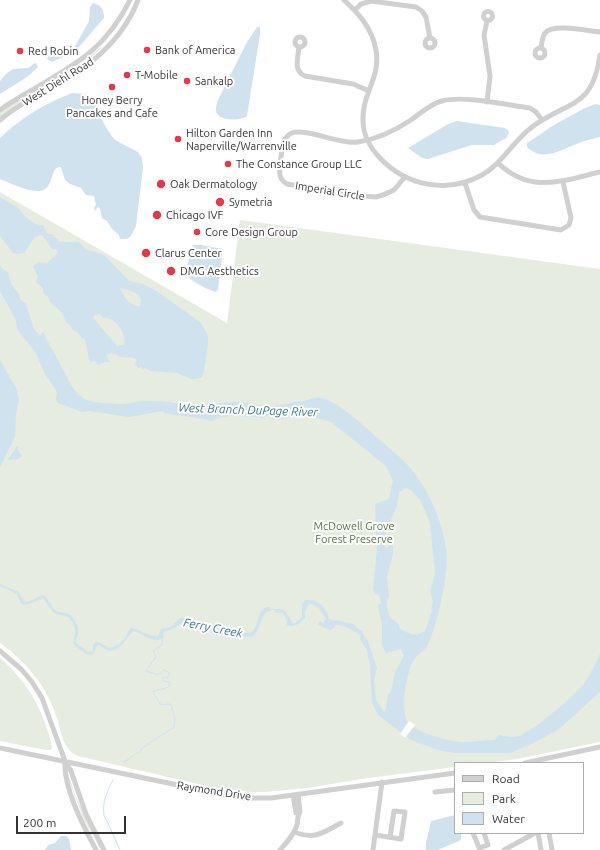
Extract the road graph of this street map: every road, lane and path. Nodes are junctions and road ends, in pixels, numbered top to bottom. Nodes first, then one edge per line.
1 (130, 0) edge
2 (138, 0) edge
3 (344, 0) edge
4 (355, 10) junction
5 (487, 21) dead end
6 (600, 32) edge
7 (430, 38) dead end
8 (299, 47) dead end
9 (541, 48) dead end
10 (600, 55) edge
11 (369, 91) junction
12 (487, 102) junction
13 (0, 110) edge
14 (0, 120) edge
15 (542, 120) junction
16 (368, 140) junction
17 (498, 163) junction
18 (600, 172) edge
19 (405, 177) junction
20 (562, 182) junction
21 (465, 183) junction
22 (0, 651) edge
23 (600, 747) edge
24 (0, 748) edge
25 (65, 761) junction
26 (533, 762) edge
27 (454, 773) edge
28 (382, 782) junction
29 (454, 790) edge
30 (435, 792) dead end
31 (296, 794) junction
32 (341, 823) dead end
33 (294, 832) junction
34 (473, 834) edge
35 (484, 834) edge
36 (534, 834) edge
37 (536, 834) edge
38 (549, 834) edge
39 (375, 835) junction
40 (390, 837) junction
41 (479, 849) edge
42 (96, 850) edge
43 (104, 850) edge
44 (280, 850) edge
45 (373, 850) edge
46 (504, 850) edge
47 (541, 850) edge
48 (552, 850) edge

1 - 13 street, West Diehl Road
2 - 14 street, West Diehl Road
3 - 4 street
4 - 7 street
4 - 11 street
5 - 12 street
6 - 9 street
8 - 11 street
10 - 15 street
11 - 16 street
12 - 15 street
12 - 16 street
15 - 17 street
16 - 19 street
16 - 19 street, Imperial Circle
17 - 20 street
17 - 21 street
18 - 20 street
19 - 21 street
20 - 21 street
22 - 25 street
23 - 26 street
24 - 25 street, Raymond Drive
25 - 31 street, Raymond Drive
25 - 42 street
25 - 43 street
27 - 28 street, Raymond Drive
28 - 31 street, Raymond Drive
28 - 39 street
29 - 30 street
31 - 33 street
32 - 33 street
33 - 44 street
34 - 41 street
35 - 41 street
36 - 46 street
37 - 47 street
38 - 48 street
39 - 40 street
39 - 45 street
40 - 40 street

